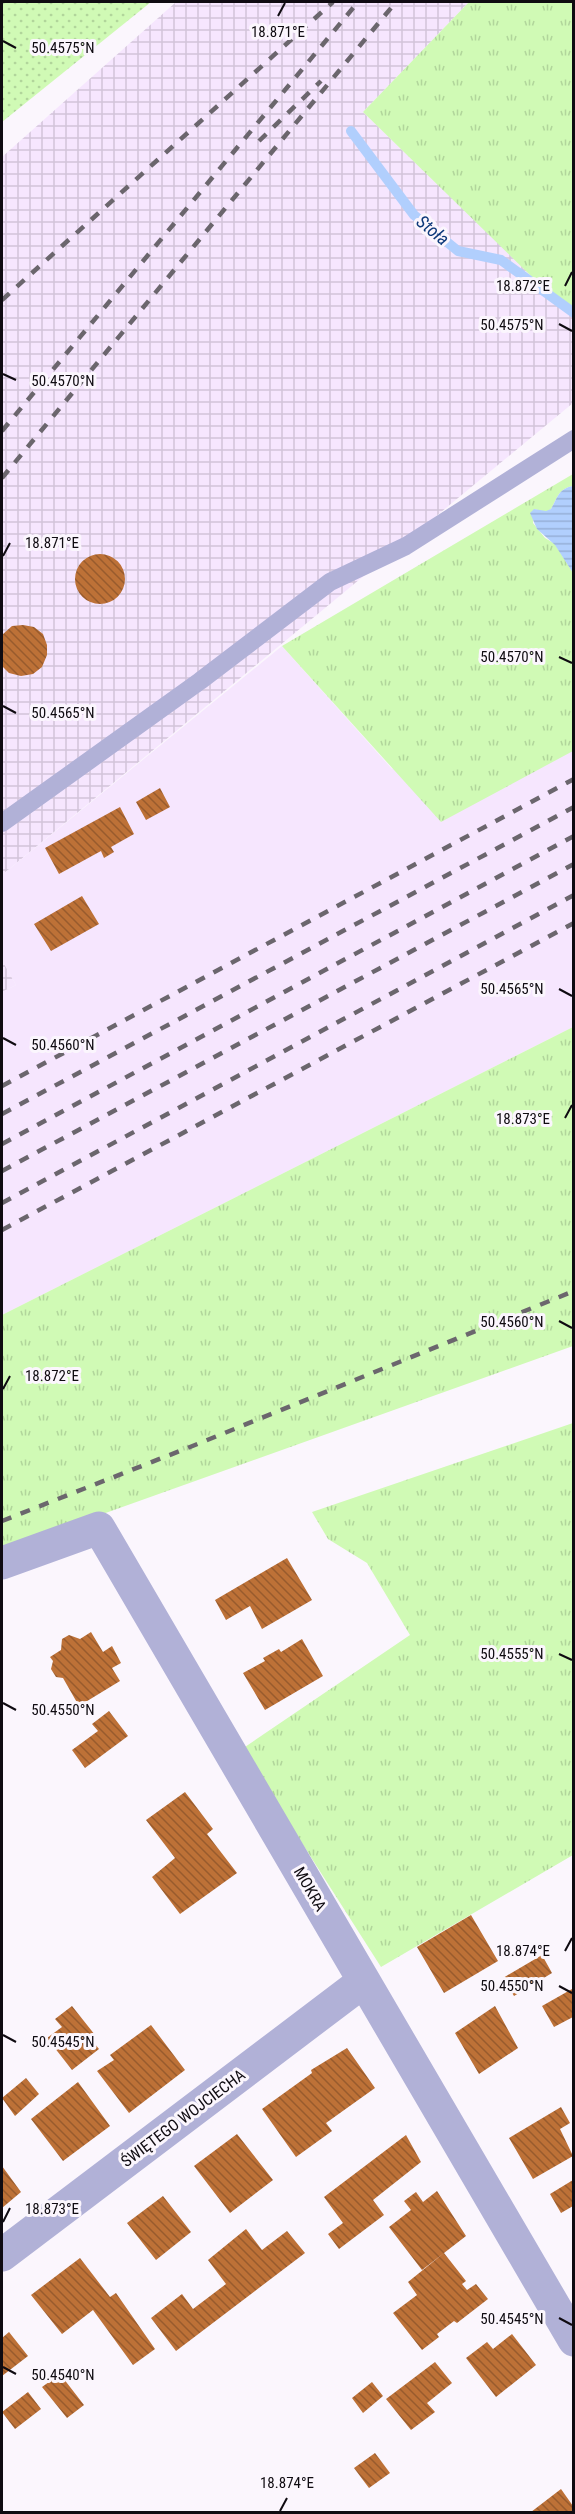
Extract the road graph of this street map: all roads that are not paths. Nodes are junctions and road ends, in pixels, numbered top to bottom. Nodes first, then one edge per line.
1 (573, 439) edge
2 (2, 823) edge
3 (2, 1563) edge
4 (364, 1981) junction
5 (2, 2255) edge
6 (573, 2340) edge

1 - 2 lane
3 - 4 street, MOKRA
4 - 5 street, ŚWIĘTEGO WOJCIECHA
4 - 6 street, MOKRA

